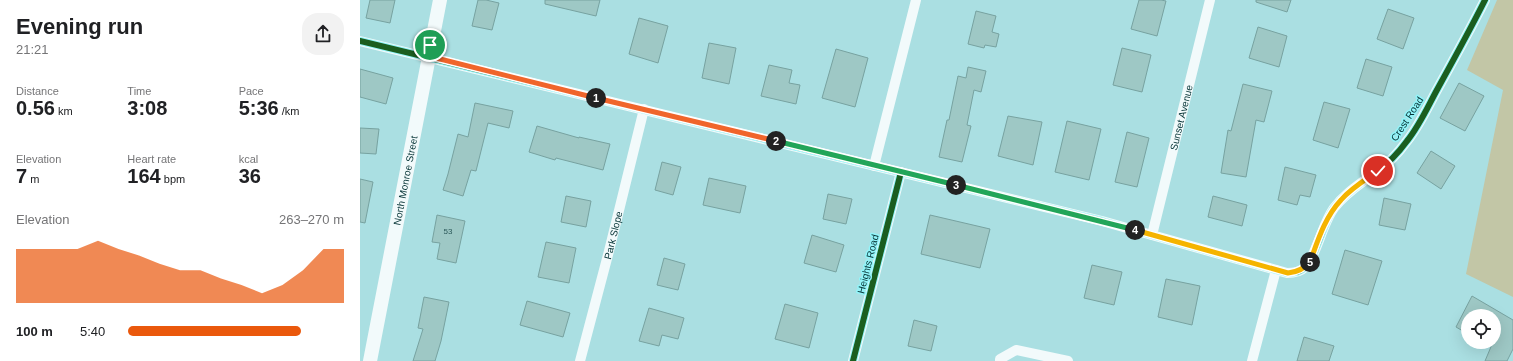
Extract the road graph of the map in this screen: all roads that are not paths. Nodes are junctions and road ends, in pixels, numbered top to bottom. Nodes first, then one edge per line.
1 (440, 0) edge
2 (916, 0) edge
3 (1210, 0) edge
4 (1485, 0) edge
5 (360, 41) edge
6 (428, 56) junction
7 (644, 109) junction
8 (874, 166) junction
9 (901, 172) junction
10 (1152, 235) junction
11 (1276, 270) junction
12 (370, 361) edge
13 (580, 361) edge
14 (853, 361) edge
15 (1000, 361) edge
16 (1068, 361) edge
17 (1252, 361) edge

1 - 6 main road, North Monroe Street
2 - 8 street
3 - 10 street, Sunset Avenue
4 - 11 street, Crest Road
5 - 6 street
6 - 7 street
6 - 12 main road, North Monroe Street
7 - 8 street
7 - 13 street, Park Slope
8 - 9 street
9 - 10 street
9 - 14 street, Heights Road
10 - 11 street
11 - 17 street
15 - 16 street

